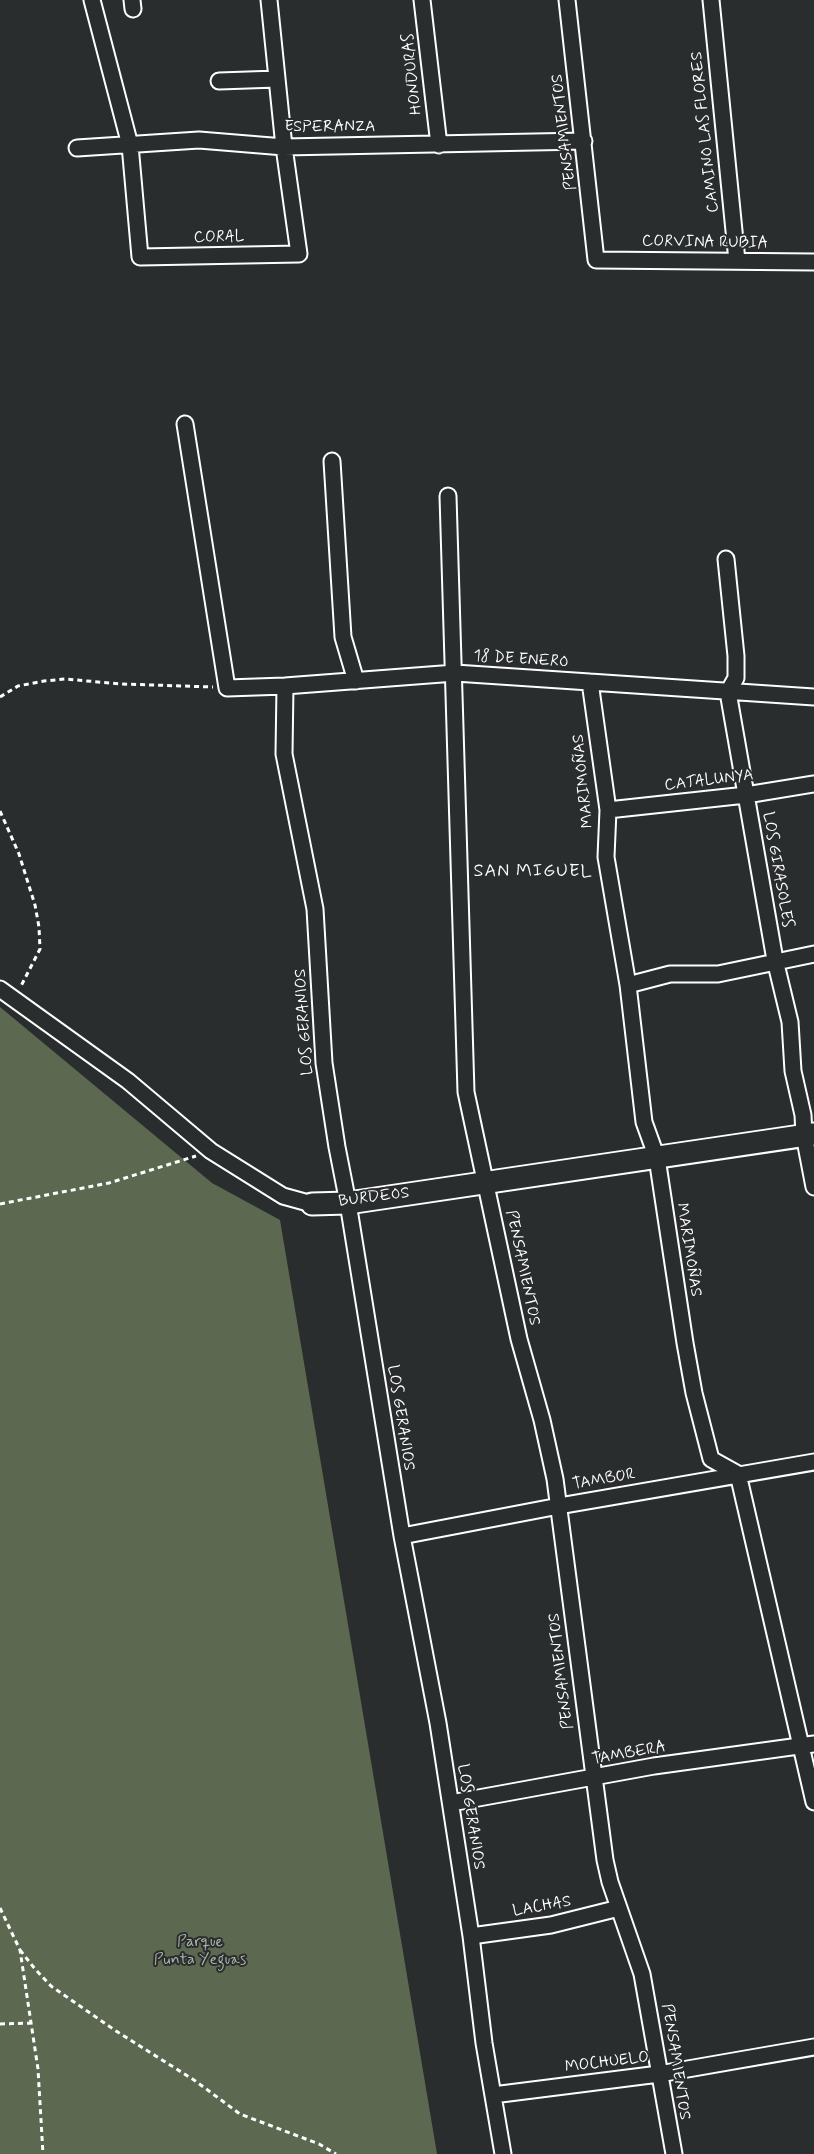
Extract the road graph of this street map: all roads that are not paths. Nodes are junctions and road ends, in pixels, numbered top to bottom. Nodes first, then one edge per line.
1 (92, 0) edge
2 (268, 0) edge
3 (422, 0) edge
4 (567, 0) edge
5 (711, 0) edge
6 (277, 78) junction
7 (219, 81) dead end
8 (584, 142) junction
9 (130, 145) junction
10 (438, 145) junction
11 (284, 147) junction
12 (77, 148) dead end
13 (596, 260) joint
14 (736, 261) junction
15 (814, 262) edge
16 (185, 424) dead end
17 (332, 460) dead end
18 (448, 496) dead end
19 (726, 559) dead end
20 (455, 673) junction
21 (356, 680) junction
22 (590, 682) junction
23 (285, 686) junction
24 (728, 692) junction
25 (814, 697) edge
26 (814, 784) edge
27 (746, 795) junction
28 (608, 810) junction
29 (814, 954) edge
30 (774, 960) junction
31 (628, 985) junction
32 (0, 989) edge
33 (809, 1134) edge
34 (657, 1158) junction
35 (486, 1182) junction
36 (814, 1187) edge
37 (348, 1203) junction
38 (312, 1204) joint
39 (814, 1462) edge
40 (738, 1474) junction
41 (560, 1506) junction
42 (402, 1536) junction
43 (808, 1746) edge
44 (593, 1778) junction
45 (814, 1802) edge
46 (451, 1803) junction
47 (619, 1908) junction
48 (471, 1936) junction
49 (814, 2047) edge
50 (659, 2074) junction
51 (493, 2095) junction
52 (503, 2154) edge
53 (674, 2154) edge

1 - 9 street
2 - 6 street
3 - 10 street, HONDURAS
4 - 8 street, PENSAMIENTOS
5 - 14 street, CAMINO LAS FLORES
6 - 7 street
6 - 11 street
8 - 10 street, ESPERANZA
8 - 13 street, PENSAMIENTOS
9 - 11 street, ESPERANZA
9 - 11 street, CORAL
9 - 12 street, ESPERANZA
10 - 11 street, ESPERANZA
13 - 14 street, CORVINA RUBIA
14 - 15 street, CORVINA RUBIA
16 - 23 street, 18 DE ENERO
17 - 21 street
18 - 20 street, PENSAMIENTOS
19 - 24 street, LOS GIRASOLES
20 - 21 street, 18 DE ENERO
20 - 22 street, 18 DE ENERO
20 - 35 street, PENSAMIENTOS
21 - 23 street, 18 DE ENERO
22 - 24 street, 18 DE ENERO
22 - 28 street, MARIMOÑAS
23 - 37 street, LOS GERANIOS
24 - 25 street, 18 DE ENERO
24 - 27 street, LOS GIRASOLES
26 - 27 street, CATALUNYA
27 - 28 street, CATALUNYA
27 - 30 street, LOS GIRASOLES
28 - 31 street, MARIMOÑAS
29 - 30 street
30 - 31 street
30 - 33 street, LOS GIRASOLES
31 - 34 street, MARIMOÑAS
32 - 38 street, BURDEOS
33 - 34 street, BURDEOS
33 - 36 street, LOS GIRASOLES
34 - 35 street, BURDEOS
34 - 40 street, MARIMOÑAS
35 - 37 street, BURDEOS
35 - 41 street, PENSAMIENTOS
37 - 38 street, BURDEOS
37 - 42 street, LOS GERANIOS
39 - 40 street, TAMBOR
40 - 41 street, TAMBOR
40 - 43 street
41 - 42 street, TAMBOR
41 - 44 street, PENSAMIENTOS
42 - 46 street, LOS GERANIOS
43 - 44 street, TAMBERA
43 - 45 street
44 - 46 street, TAMBERA
44 - 47 street, PENSAMIENTOS
46 - 48 street, LOS GERANIOS
47 - 48 street, LACHAS
47 - 50 street, PENSAMIENTOS
48 - 51 street, LOS GERANIOS
49 - 50 street, MOCHUELO
50 - 51 street, MOCHUELO
50 - 53 street, PENSAMIENTOS
51 - 52 street, LOS GERANIOS

